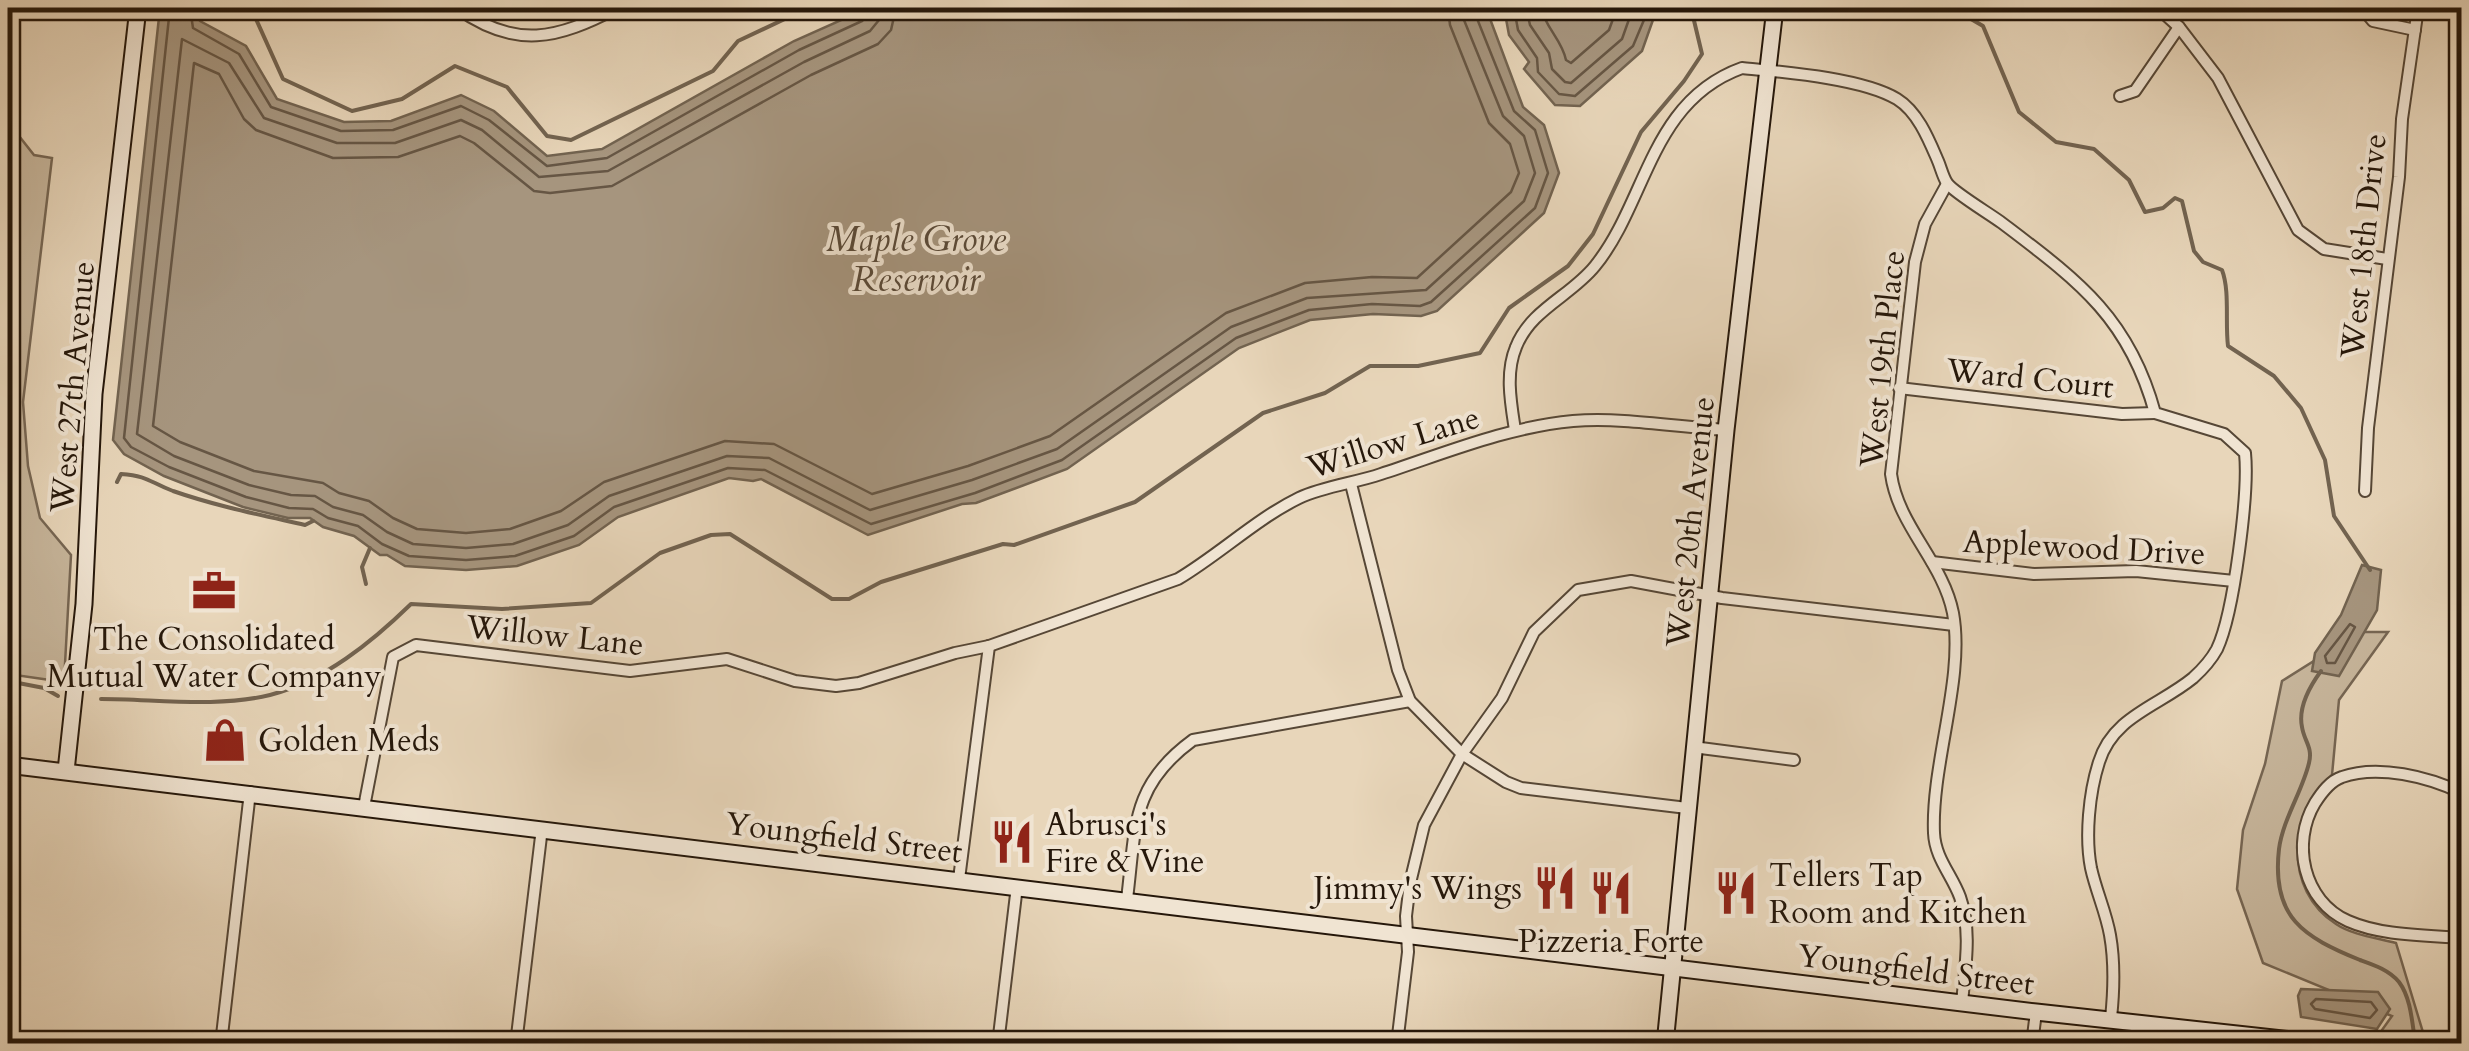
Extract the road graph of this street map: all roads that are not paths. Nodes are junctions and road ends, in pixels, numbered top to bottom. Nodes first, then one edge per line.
1 (138, 8) edge
2 (457, 8) edge
3 (617, 8) edge
4 (1775, 8) edge
5 (2158, 8) edge
6 (2362, 8) edge
7 (2418, 8) edge
8 (2179, 27) junction
9 (2415, 30) junction
10 (1768, 71) junction
11 (2120, 96) dead end
12 (1947, 184) junction
13 (2387, 259) junction
14 (1899, 388) junction
15 (2155, 413) junction
16 (1515, 430) junction
17 (1726, 430) junction
18 (1350, 484) junction
19 (2365, 492) dead end
20 (1932, 562) junction
21 (2234, 581) junction
22 (1711, 594) junction
23 (1954, 625) junction
24 (989, 646) junction
25 (1410, 701) junction
26 (1693, 747) junction
27 (1462, 754) junction
28 (1794, 760) dead end
29 (8, 764) edge
30 (66, 771) junction
31 (250, 792) junction
32 (2462, 793) edge
33 (364, 806) junction
34 (1687, 808) junction
35 (542, 828) junction
36 (960, 879) junction
37 (1017, 886) junction
38 (1127, 899) junction
39 (1409, 934) junction
40 (2462, 938) edge
41 (1673, 967) junction
42 (1962, 1003) junction
43 (2036, 1012) junction
44 (2111, 1018) junction
45 (2309, 1042) edge
46 (221, 1044) edge
47 (516, 1044) edge
48 (998, 1044) edge
49 (1397, 1044) edge
50 (1665, 1044) edge
51 (2032, 1044) edge
52 (2329, 1044) edge

1 - 30 street, West 27th Avenue
2 - 3 street
4 - 10 street, West 20th Avenue
5 - 8 street
6 - 9 street
7 - 9 street, West 18th Drive
8 - 11 street
8 - 13 street
9 - 13 street, West 18th Drive
10 - 12 street, Willow Lane
10 - 16 street, Willow Lane
10 - 17 street, West 20th Avenue
12 - 14 street, West 19th Place
12 - 15 street, Willow Lane
13 - 19 street, West 18th Drive
14 - 15 street, Ward Court
14 - 20 street, West 19th Place
15 - 21 street
16 - 17 street
16 - 18 street, Willow Lane
17 - 22 street, West 20th Avenue
18 - 24 street, Willow Lane
18 - 25 street
20 - 21 street, Applewood Drive
20 - 23 street, West 19th Place
21 - 44 street
22 - 23 street
22 - 26 street, West 20th Avenue
22 - 27 street
23 - 42 street, West 19th Place
24 - 33 street, Willow Lane
24 - 36 street
25 - 27 street
25 - 38 street
26 - 28 street
26 - 34 street, West 20th Avenue
27 - 34 street
27 - 39 street
29 - 30 street, Youngfield Street
30 - 31 street, Youngfield Street
31 - 33 street, Youngfield Street
31 - 46 street
32 - 40 street
33 - 35 street, Youngfield Street
34 - 41 street, West 20th Avenue
35 - 36 street, Youngfield Street
35 - 47 street
36 - 37 street, Youngfield Street
37 - 38 street, Youngfield Street
37 - 48 street
38 - 39 street, Youngfield Street
39 - 41 street, Youngfield Street
39 - 49 street
41 - 42 street, Youngfield Street
41 - 50 street, West 20th Avenue
42 - 43 street, Youngfield Street
43 - 44 street, Youngfield Street
43 - 51 street
44 - 45 street, Youngfield Street
45 - 52 street, Youngfield Street

